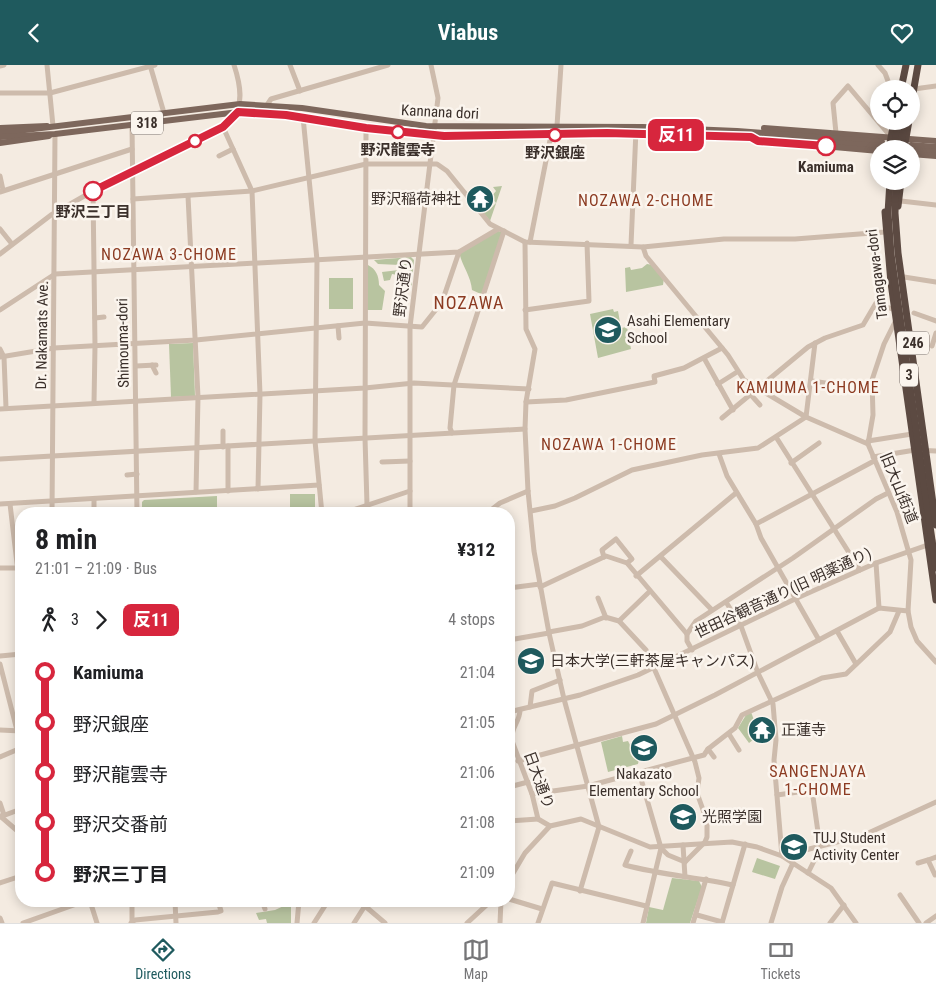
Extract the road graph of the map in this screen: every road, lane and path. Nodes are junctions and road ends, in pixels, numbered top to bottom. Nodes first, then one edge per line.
1 (4, 65) edge
2 (47, 65) edge
3 (152, 65) edge
4 (235, 65) edge
5 (290, 65) edge
6 (388, 65) edge
7 (431, 65) edge
8 (561, 65) edge
9 (878, 65) edge
10 (907, 65) edge
11 (917, 65) edge
12 (0, 66) edge
13 (370, 68) edge
14 (888, 80) edge
15 (904, 80) edge
16 (914, 80) edge
17 (936, 86) edge
18 (920, 88) edge
19 (300, 91) junction
20 (0, 93) edge
21 (50, 93) junction
22 (240, 105) junction
23 (267, 105) junction
24 (238, 112) junction
25 (164, 113) junction
26 (302, 117) junction
27 (132, 125) junction
28 (53, 126) junction
29 (436, 126) junction
30 (557, 126) junction
31 (223, 127) junction
32 (0, 128) edge
33 (366, 128) junction
34 (636, 130) junction
35 (892, 130) edge
36 (906, 130) edge
37 (0, 133) edge
38 (836, 133) junction
39 (55, 134) junction
40 (751, 134) junction
41 (435, 135) junction
42 (551, 135) junction
43 (0, 137) edge
44 (891, 137) junction
45 (906, 138) junction
46 (890, 140) edge
47 (936, 141) edge
48 (0, 143) edge
49 (870, 145) edge
50 (936, 147) edge
51 (920, 148) edge
52 (132, 149) junction
53 (233, 149) junction
54 (920, 150) edge
55 (936, 152) edge
56 (219, 155) dead end
57 (920, 155) edge
58 (936, 157) edge
59 (366, 164) junction
60 (432, 164) junction
61 (133, 172) junction
62 (55, 174) junction
63 (0, 176) edge
64 (308, 176) junction
65 (888, 190) edge
66 (889, 190) edge
67 (896, 190) edge
68 (900, 190) edge
69 (2, 191) edge
70 (93, 191) junction
71 (252, 191) junction
72 (188, 196) junction
73 (133, 199) junction
74 (898, 203) junction
75 (936, 205) edge
76 (55, 213) junction
77 (0, 229) edge
78 (498, 229) junction
79 (504, 231) junction
80 (885, 232) junction
81 (528, 242) junction
82 (587, 243) junction
83 (12, 244) junction
84 (632, 245) junction
85 (643, 247) junction
86 (459, 252) junction
87 (0, 254) edge
88 (419, 254) junction
89 (366, 257) junction
90 (316, 260) junction
91 (255, 263) junction
92 (192, 267) junction
93 (134, 270) junction
94 (94, 272) junction
95 (55, 275) junction
96 (904, 277) junction
97 (936, 282) edge
98 (0, 310) edge
99 (525, 310) junction
100 (895, 310) junction
101 (914, 313) dead end
102 (104, 317) dead end
103 (95, 318) junction
104 (896, 319) junction
105 (936, 321) edge
106 (365, 323) junction
107 (338, 326) junction
108 (410, 327) junction
109 (316, 329) junction
110 (936, 333) edge
111 (257, 334) junction
112 (339, 338) dead end
113 (196, 340) junction
114 (815, 343) junction
115 (136, 344) junction
116 (96, 346) junction
117 (932, 346) dead end
118 (722, 348) junction
119 (0, 349) edge
120 (54, 349) junction
121 (2, 357) edge
122 (704, 358) junction
123 (136, 366) junction
124 (737, 372) junction
125 (156, 373) dead end
126 (812, 381) junction
127 (718, 383) junction
128 (410, 384) junction
129 (454, 385) junction
130 (365, 388) junction
131 (529, 389) junction
132 (757, 389) junction
133 (871, 390) junction
134 (314, 391) junction
135 (260, 394) junction
136 (751, 395) junction
137 (198, 397) junction
138 (137, 401) junction
139 (526, 402) junction
140 (94, 403) junction
141 (760, 405) dead end
142 (54, 406) junction
143 (6, 408) junction
144 (0, 409) edge
145 (733, 410) junction
146 (806, 417) junction
147 (722, 418) dead end
148 (525, 429) junction
149 (223, 431) dead end
150 (452, 433) junction
151 (912, 434) junction
152 (410, 436) junction
153 (776, 437) junction
154 (365, 438) junction
155 (315, 441) junction
156 (868, 442) junction
157 (819, 443) dead end
158 (259, 445) junction
159 (225, 447) junction
160 (198, 448) junction
161 (915, 450) junction
162 (138, 451) junction
163 (933, 452) edge
164 (719, 454) junction
165 (53, 457) junction
166 (0, 459) edge
167 (873, 459) junction
168 (410, 461) junction
169 (382, 462) dead end
170 (791, 463) junction
171 (137, 474) junction
172 (127, 475) dead end
173 (319, 485) junction
174 (258, 489) junction
175 (228, 491) junction
176 (382, 491) dead end
177 (410, 491) junction
178 (528, 491) junction
179 (196, 492) junction
180 (736, 493) junction
181 (888, 493) junction
182 (811, 495) junction
183 (137, 496) junction
184 (94, 499) junction
185 (383, 499) junction
186 (53, 501) junction
187 (0, 504) edge
188 (10, 504) junction
189 (936, 504) edge
190 (367, 505) junction
191 (53, 507) edge
192 (94, 507) edge
193 (137, 507) edge
194 (321, 507) edge
195 (361, 507) edge
196 (410, 507) edge
197 (495, 507) edge
198 (531, 511) junction
199 (756, 524) junction
200 (936, 525) edge
201 (834, 530) junction
202 (15, 540) edge
203 (932, 543) edge
204 (909, 551) junction
205 (604, 557) junction
206 (661, 557) junction
207 (627, 563) junction
208 (876, 563) junction
209 (780, 566) junction
210 (0, 568) edge
211 (15, 568) edge
212 (936, 568) edge
213 (860, 570) junction
214 (636, 576) junction
215 (540, 585) junction
216 (515, 587) edge
217 (648, 593) dead end
218 (598, 598) dead end
219 (797, 598) junction
220 (936, 601) edge
221 (726, 602) junction
222 (879, 608) junction
223 (712, 610) junction
224 (899, 611) junction
225 (908, 611) junction
226 (606, 617) junction
227 (619, 621) junction
228 (742, 626) junction
229 (837, 631) junction
230 (549, 633) junction
231 (687, 635) junction
232 (515, 639) edge
233 (819, 640) junction
234 (692, 650) junction
235 (15, 655) edge
236 (0, 656) edge
237 (936, 661) edge
238 (856, 664) junction
239 (0, 665) edge
240 (655, 668) junction
241 (758, 673) junction
242 (560, 680) junction
243 (564, 699) junction
244 (773, 703) junction
245 (530, 707) junction
246 (520, 710) junction
247 (515, 711) edge
248 (15, 714) edge
249 (675, 715) junction
250 (515, 726) edge
251 (0, 730) edge
252 (15, 731) edge
253 (729, 735) junction
254 (577, 745) junction
255 (708, 749) junction
256 (15, 750) edge
257 (739, 751) dead end
258 (515, 754) edge
259 (0, 757) edge
260 (714, 757) dead end
261 (694, 759) junction
262 (518, 761) junction
263 (639, 772) junction
264 (528, 783) junction
265 (515, 786) edge
266 (588, 786) junction
267 (532, 794) junction
268 (777, 795) junction
269 (936, 802) edge
270 (0, 803) edge
271 (15, 811) edge
272 (1, 816) edge
273 (538, 819) junction
274 (515, 821) edge
275 (550, 826) junction
276 (599, 827) junction
277 (15, 829) edge
278 (705, 843) junction
279 (745, 844) junction
280 (682, 845) junction
281 (818, 846) junction
282 (661, 848) junction
283 (631, 851) dead end
284 (782, 856) junction
285 (936, 857) edge
286 (928, 860) junction
287 (685, 862) junction
288 (793, 863) junction
289 (918, 863) dead end
290 (515, 870) edge
291 (655, 873) junction
292 (808, 873) junction
293 (935, 875) edge
294 (684, 877) junction
295 (15, 878) edge
296 (706, 879) junction
297 (0, 883) edge
298 (734, 885) junction
299 (580, 891) junction
300 (900, 895) dead end
301 (515, 901) edge
302 (844, 905) junction
303 (71, 907) edge
304 (92, 907) edge
305 (132, 907) edge
306 (175, 907) edge
307 (220, 907) edge
308 (299, 907) edge
309 (324, 907) edge
310 (364, 907) edge
311 (371, 907) edge
312 (485, 907) edge
313 (501, 907) edge
314 (646, 907) junction
315 (542, 909) junction
316 (697, 915) junction
317 (936, 917) edge
318 (0, 918) edge
319 (41, 920) edge
320 (176, 920) edge
321 (2, 923) edge
322 (23, 923) edge
323 (97, 923) edge
324 (131, 923) edge
325 (298, 923) edge
326 (314, 923) edge
327 (354, 923) edge
328 (385, 923) edge
329 (467, 923) edge
330 (500, 923) edge
331 (538, 923) edge
332 (643, 923) edge
333 (694, 923) edge
334 (722, 923) edge
335 (771, 923) edge
336 (830, 923) edge
337 (856, 923) edge
338 (919, 923) edge
339 (926, 923) edge

1 - 12 street
2 - 21 street
3 - 21 street
3 - 25 street
4 - 22 street
5 - 19 street
6 - 13 street
7 - 29 street, 野沢通り
8 - 30 street
9 - 14 street
10 - 15 highway
11 - 16 highway
13 - 19 street
17 - 18 street
19 - 23 street
20 - 21 street
21 - 28 street
22 - 23 main road, Kannana dori / 318
22 - 24 street
22 - 25 main road, Kannana dori / 318
23 - 29 main road, Kannana dori / 318
24 - 26 main road, Kannana dori / 318
24 - 27 main road, Kannana dori / 318
24 - 31 street
25 - 28 main road, Kannana dori / 318
26 - 33 main road, Kannana dori / 318
26 - 64 street
27 - 39 main road, Kannana dori / 318
27 - 52 street, Shimouma-dori
28 - 32 main road
28 - 37 main road, Kannana dori / 318
29 - 30 main road, Kannana dori / 318
29 - 41 street, 野沢通り
30 - 34 main road, Kannana dori / 318
31 - 53 street
31 - 61 street
33 - 41 main road, Kannana dori / 318
33 - 59 street
34 - 40 main road, Kannana dori / 318
34 - 42 main road, Kannana dori / 318
34 - 84 street
35 - 44 highway
36 - 45 highway
38 - 40 main road
38 - 44 main road
38 - 44 street
39 - 43 main road, Kannana dori / 318
39 - 48 main road
39 - 62 street, Dr. Nakamats Ave.
40 - 49 main road, Kannana dori / 318
41 - 42 main road, Kannana dori / 318
41 - 60 street, 野沢通り
42 - 81 street
44 - 45 main road
44 - 46 highway
45 - 47 main road
50 - 51 main road
52 - 61 street, Shimouma-dori
52 - 62 street
53 - 56 street
53 - 71 street
54 - 55 main road
57 - 58 main road
59 - 60 street
59 - 64 street
59 - 89 street
60 - 78 street
60 - 88 street, 野沢通り
61 - 70 street
61 - 73 street, Shimouma-dori
62 - 69 street
62 - 76 street, Dr. Nakamats Ave.
63 - 69 street
64 - 71 street
64 - 90 street
65 - 80 highway, Tamagawa-dori / 246
66 - 212 highway, 3, bridge
67 - 200 highway, 3, bridge
68 - 74 highway, Tamagawa-dori / 246
70 - 76 street
70 - 94 street
71 - 72 street
71 - 91 street
72 - 73 street
72 - 92 street
73 - 93 street, Shimouma-dori
74 - 75 street
74 - 96 highway, Tamagawa-dori / 246
76 - 83 street
76 - 95 street, Dr. Nakamats Ave.
77 - 83 street
78 - 79 street
78 - 86 street
79 - 81 street
79 - 129 street
80 - 85 street
80 - 100 highway, Tamagawa-dori / 246
81 - 82 street
81 - 99 street
82 - 84 street
82 - 99 street
83 - 87 street
84 - 85 street
85 - 118 street
86 - 88 street
86 - 108 street
88 - 89 street
88 - 108 street, 野沢通り
89 - 90 street
89 - 106 street
90 - 91 street
90 - 109 street
91 - 92 street
91 - 111 street
92 - 93 street
92 - 113 street
93 - 94 street
93 - 115 street, Shimouma-dori
94 - 95 street
94 - 103 street
95 - 98 street
95 - 120 street, Dr. Nakamats Ave.
96 - 97 street
96 - 163 highway, Tamagawa-dori / 246
99 - 131 street
100 - 104 highway, Tamagawa-dori / 246
100 - 114 street
101 - 105 street
102 - 103 street
103 - 116 street
104 - 133 street, 旧大山街道
104 - 151 highway, Tamagawa-dori / 246
106 - 107 street
106 - 108 street
106 - 130 street
107 - 109 street
107 - 112 street
108 - 128 street, 野沢通り
109 - 111 street
109 - 134 street
110 - 117 street
111 - 113 street
111 - 135 street
113 - 115 street
113 - 137 street
114 - 126 street
114 - 132 street
115 - 116 street
115 - 123 street, Shimouma-dori
116 - 120 street
116 - 140 street
118 - 122 street
118 - 124 street
119 - 121 street
120 - 121 street
120 - 142 street, Dr. Nakamats Ave.
121 - 143 street
122 - 127 street
122 - 139 street
123 - 125 street
123 - 138 street, Shimouma-dori
124 - 127 street
124 - 132 street
126 - 133 street
126 - 146 street
127 - 145 street
128 - 129 street
128 - 130 street
128 - 152 street, 野沢通り
129 - 131 street
129 - 150 street
130 - 134 street
130 - 154 street
131 - 139 street
132 - 136 street
132 - 146 street
133 - 156 street, 旧大山街道
134 - 135 street
134 - 155 street
135 - 137 street
135 - 158 street
136 - 141 street
136 - 145 street
137 - 138 street
137 - 160 street
138 - 140 street
138 - 162 street, Shimouma-dori
139 - 148 street
140 - 142 street
142 - 143 street
142 - 165 street, Dr. Nakamats Ave.
143 - 144 street
145 - 147 street
146 - 153 street
146 - 156 street
148 - 150 street
148 - 178 street
149 - 159 street
150 - 152 street
151 - 156 street
151 - 161 highway, Tamagawa-dori / 246
152 - 154 street
152 - 168 street, 野沢通り
153 - 164 street
153 - 170 street
154 - 155 street
154 - 190 street
155 - 158 street
155 - 173 street
156 - 167 street, 旧大山街道
157 - 170 street
158 - 159 street
158 - 174 street
159 - 160 street
159 - 175 street
160 - 162 street
160 - 179 street
161 - 163 street
161 - 167 street
161 - 203 highway, Tamagawa-dori / 246
162 - 165 street
162 - 171 street, Shimouma-dori
163 - 189 highway, Tamagawa-dori / 246
164 - 180 street
164 - 198 street
165 - 166 street
165 - 186 street, Dr. Nakamats Ave.
167 - 181 street, 旧大山街道
167 - 182 street
168 - 169 street
168 - 177 street, 野沢通り
170 - 182 street
171 - 172 street
171 - 183 street, Shimouma-dori
173 - 174 street
173 - 194 street
174 - 175 street
175 - 179 street
176 - 185 street
177 - 185 street
177 - 196 street, 野沢通り
178 - 197 street
178 - 198 street
179 - 183 street
180 - 199 street
180 - 206 street
181 - 201 street
181 - 204 street, 旧大山街道
182 - 199 street
182 - 201 street
183 - 184 street
183 - 193 street, Shimouma-dori
184 - 186 street
184 - 192 street
185 - 190 street
186 - 188 street
186 - 191 street, Dr. Nakamats Ave.
187 - 188 street
188 - 202 street
190 - 195 street
198 - 215 street
199 - 209 street
201 - 209 street
201 - 213 street
203 - 204 street, 世田谷観音通り(旧 明薬通り)
203 - 220 highway, Tamagawa-dori / 246
204 - 208 street, 世田谷観音通り(旧 明薬通り)
204 - 225 street, 旧大山街道
205 - 207 street
205 - 207 street
205 - 215 street
206 - 214 street
206 - 223 street
207 - 214 street
208 - 213 street, 世田谷観音通り(旧 明薬通り)
208 - 222 street
209 - 219 street
209 - 221 street
210 - 211 street
213 - 219 street, 世田谷観音通り(旧 明薬通り)
214 - 231 street
215 - 216 street
215 - 230 street
217 - 227 street
218 - 226 street
219 - 228 street, 世田谷観音通り(旧 明薬通り)
219 - 233 street
221 - 223 street
221 - 228 street
222 - 224 street
222 - 229 street
223 - 231 street
224 - 225 street
224 - 238 street
225 - 237 street, 旧大山街道
226 - 227 street
226 - 230 street
227 - 240 street
228 - 234 street, 世田谷観音通り(旧 明薬通り)
228 - 241 street
229 - 233 street
229 - 238 street
230 - 232 street
230 - 242 street
231 - 234 street
233 - 241 street
234 - 240 street, 世田谷観音通り(旧 明薬通り)
235 - 236 street
238 - 244 street
239 - 248 street
240 - 243 street, 世田谷観音通り(旧 明薬通り)
240 - 249 street
241 - 244 street
241 - 249 street
242 - 243 street
242 - 245 street
243 - 245 street, 世田谷観音通り(旧 明薬通り)
243 - 254 street
244 - 253 street
244 - 268 street
245 - 246 street, 世田谷観音通り(旧 明薬通り)
246 - 247 street, 世田谷観音通り(旧 明薬通り)
246 - 250 street, 日大通り
249 - 254 street
249 - 261 street
251 - 252 street
253 - 255 street
253 - 257 street
254 - 262 street
254 - 266 street
255 - 260 street
255 - 261 street
256 - 259 street
258 - 262 street, 日大通り
261 - 263 street
261 - 278 street
262 - 264 street, 日大通り
263 - 266 street
263 - 282 street
264 - 265 street
264 - 267 street, 日大通り
266 - 267 street
266 - 276 street
267 - 273 street, 日大通り
268 - 281 street
268 - 284 street
269 - 281 street
270 - 272 street
271 - 272 street
272 - 277 street
273 - 274 street
273 - 275 street, 日大通り
275 - 276 street
275 - 290 street
276 - 282 street
276 - 299 street
278 - 279 street
278 - 280 street
278 - 287 street
279 - 284 street
279 - 298 street
280 - 282 street
280 - 287 street
281 - 284 street
281 - 292 street
282 - 287 street
282 - 291 street
283 - 291 street
284 - 288 street
285 - 286 street
286 - 289 street
286 - 293 street
287 - 294 street
288 - 292 street
288 - 335 street
291 - 294 street
291 - 314 street
292 - 302 street
294 - 296 street
295 - 297 street
296 - 298 street
296 - 316 street
298 - 334 street
299 - 314 street
299 - 315 street
300 - 338 street
301 - 315 street
302 - 336 street
302 - 337 street
303 - 319 street
304 - 323 street
305 - 324 street
306 - 320 street
307 - 320 street
308 - 325 street
309 - 326 street
310 - 327 street
311 - 328 street
312 - 329 street
313 - 330 street
314 - 332 street
315 - 331 street
316 - 333 street
316 - 334 street
317 - 339 street
318 - 321 street
319 - 322 street
320 - 324 street

